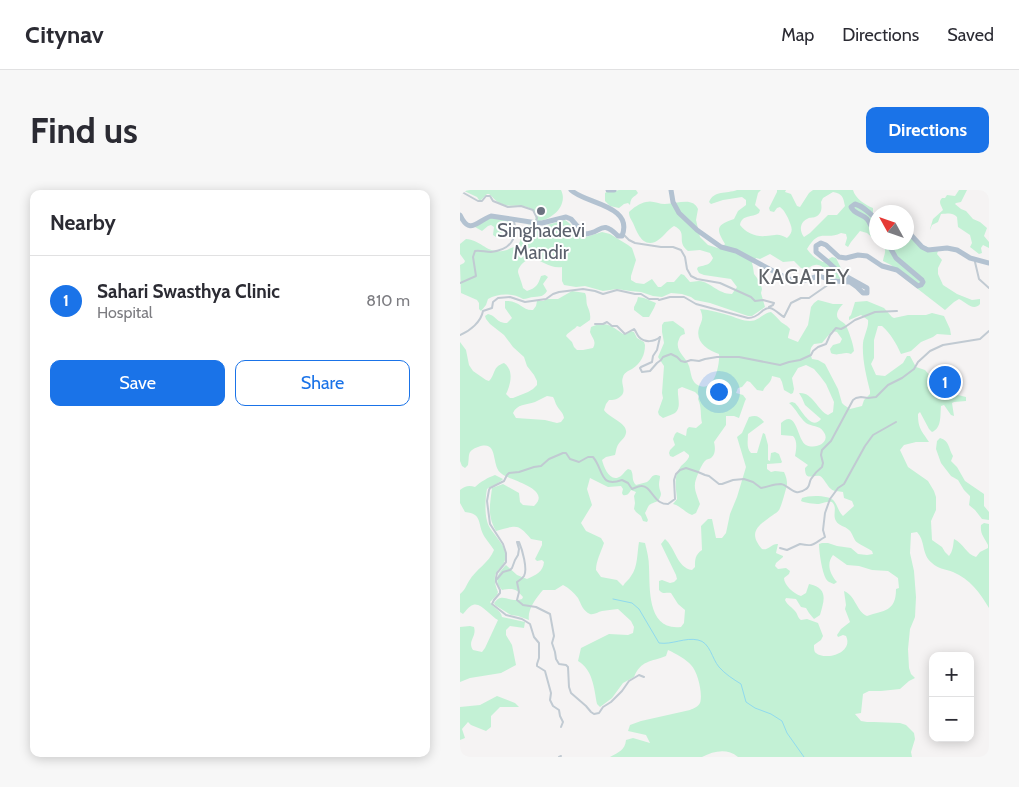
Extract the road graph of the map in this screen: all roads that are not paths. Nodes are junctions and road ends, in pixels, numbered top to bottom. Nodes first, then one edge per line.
1 (462, 190) edge
2 (570, 190) edge
3 (608, 190) edge
4 (614, 190) edge
5 (671, 190) edge
6 (869, 212) edge
7 (460, 215) edge
8 (513, 219) junction
9 (536, 223) junction
10 (869, 223) edge
11 (623, 234) junction
12 (914, 238) edge
13 (892, 250) edge
14 (975, 259) junction
15 (989, 263) edge
16 (834, 281) junction
17 (460, 283) edge
18 (989, 288) edge
19 (768, 308) junction
20 (896, 311) dead end
21 (595, 324) dead end
22 (989, 331) edge
23 (460, 335) edge
24 (896, 422) dead end
25 (780, 548) dead end
26 (496, 582) junction
27 (644, 677) dead end
28 (560, 727) dead end

1 - 9 street
2 - 11 main road
3 - 4 main road
5 - 16 main road
6 - 10 main road
7 - 8 main road
8 - 9 main road
8 - 17 street
9 - 11 main road
11 - 19 street
12 - 14 main road
13 - 16 main road
14 - 15 main road
14 - 18 street
16 - 19 street
19 - 23 street
20 - 21 street
22 - 26 street
24 - 25 street
26 - 27 street
26 - 28 street

